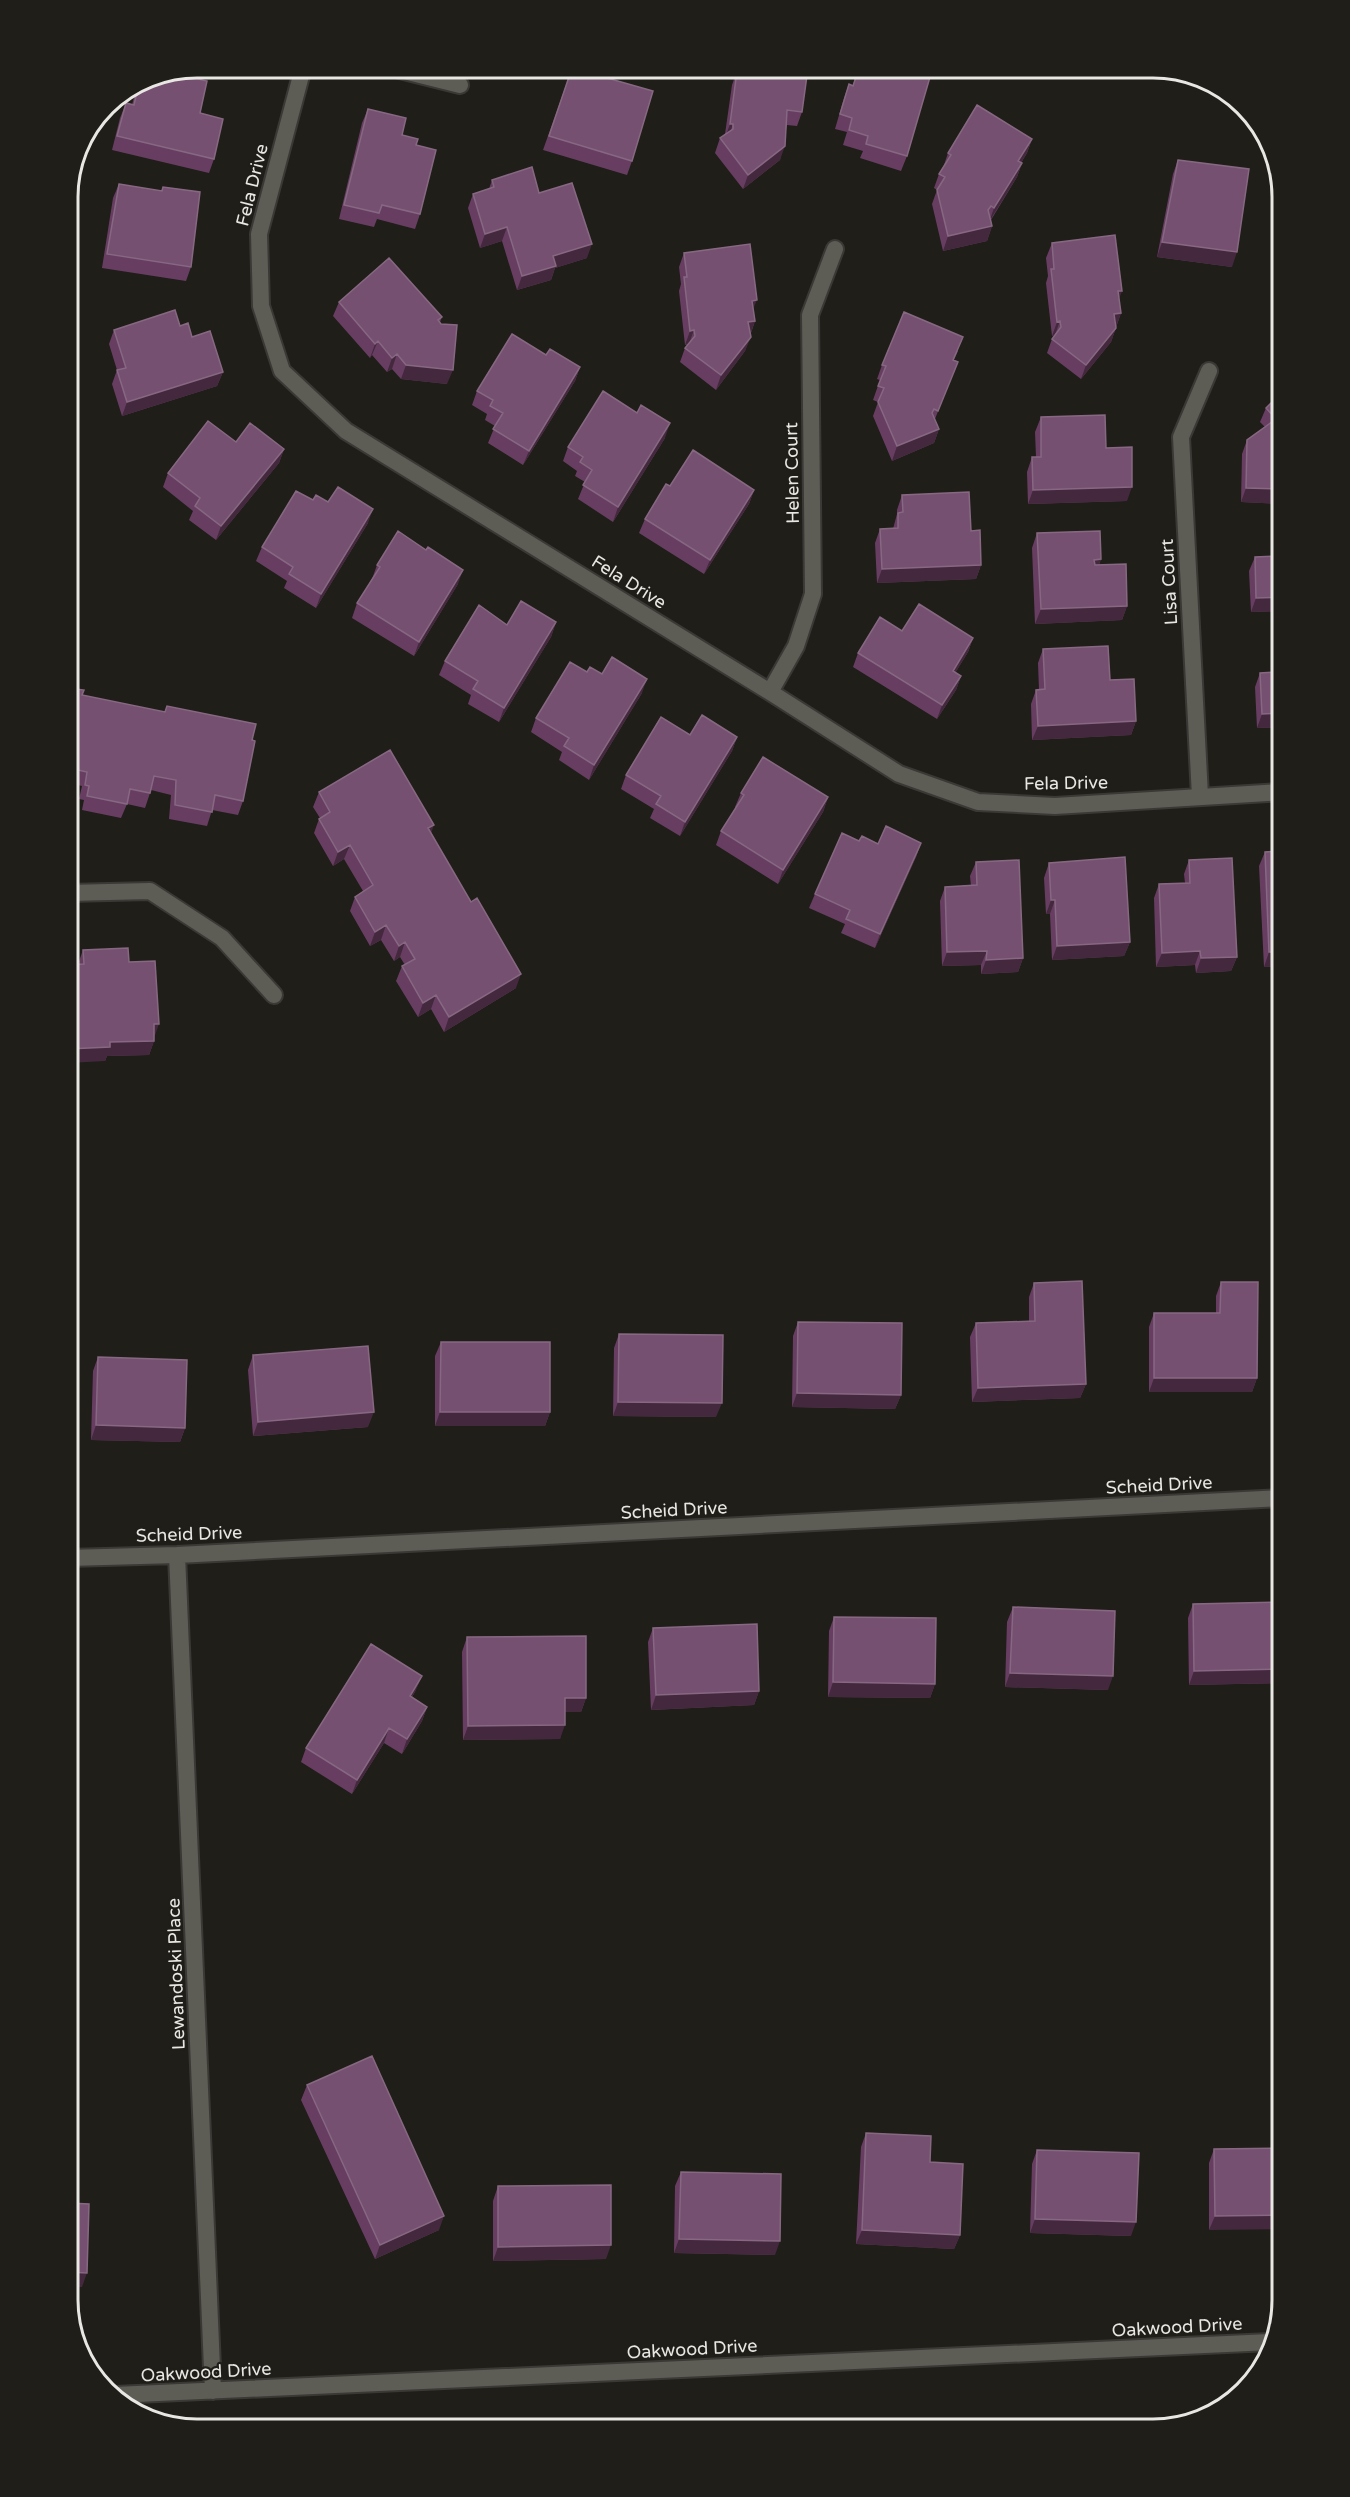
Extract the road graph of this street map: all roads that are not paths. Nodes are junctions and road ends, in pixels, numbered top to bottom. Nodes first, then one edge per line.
1 (300, 78) edge
2 (432, 78) edge
3 (460, 85) dead end
4 (835, 249) dead end
5 (1209, 371) dead end
6 (770, 692) junction
7 (1272, 792) edge
8 (1200, 796) junction
9 (78, 893) edge
10 (273, 995) dead end
11 (1272, 1499) edge
12 (177, 1555) junction
13 (78, 1558) edge
14 (1264, 2342) edge
15 (213, 2391) junction
16 (127, 2395) edge

1 - 6 street, Fela Drive
2 - 3 street
4 - 6 street, Helen Court
5 - 8 street, Lisa Court
6 - 8 street, Fela Drive
7 - 8 street, Fela Drive
9 - 10 street
11 - 12 street, Scheid Drive
12 - 13 street, Scheid Drive
12 - 15 street, Lewandoski Place
14 - 15 street, Oakwood Drive
15 - 16 street, Oakwood Drive

